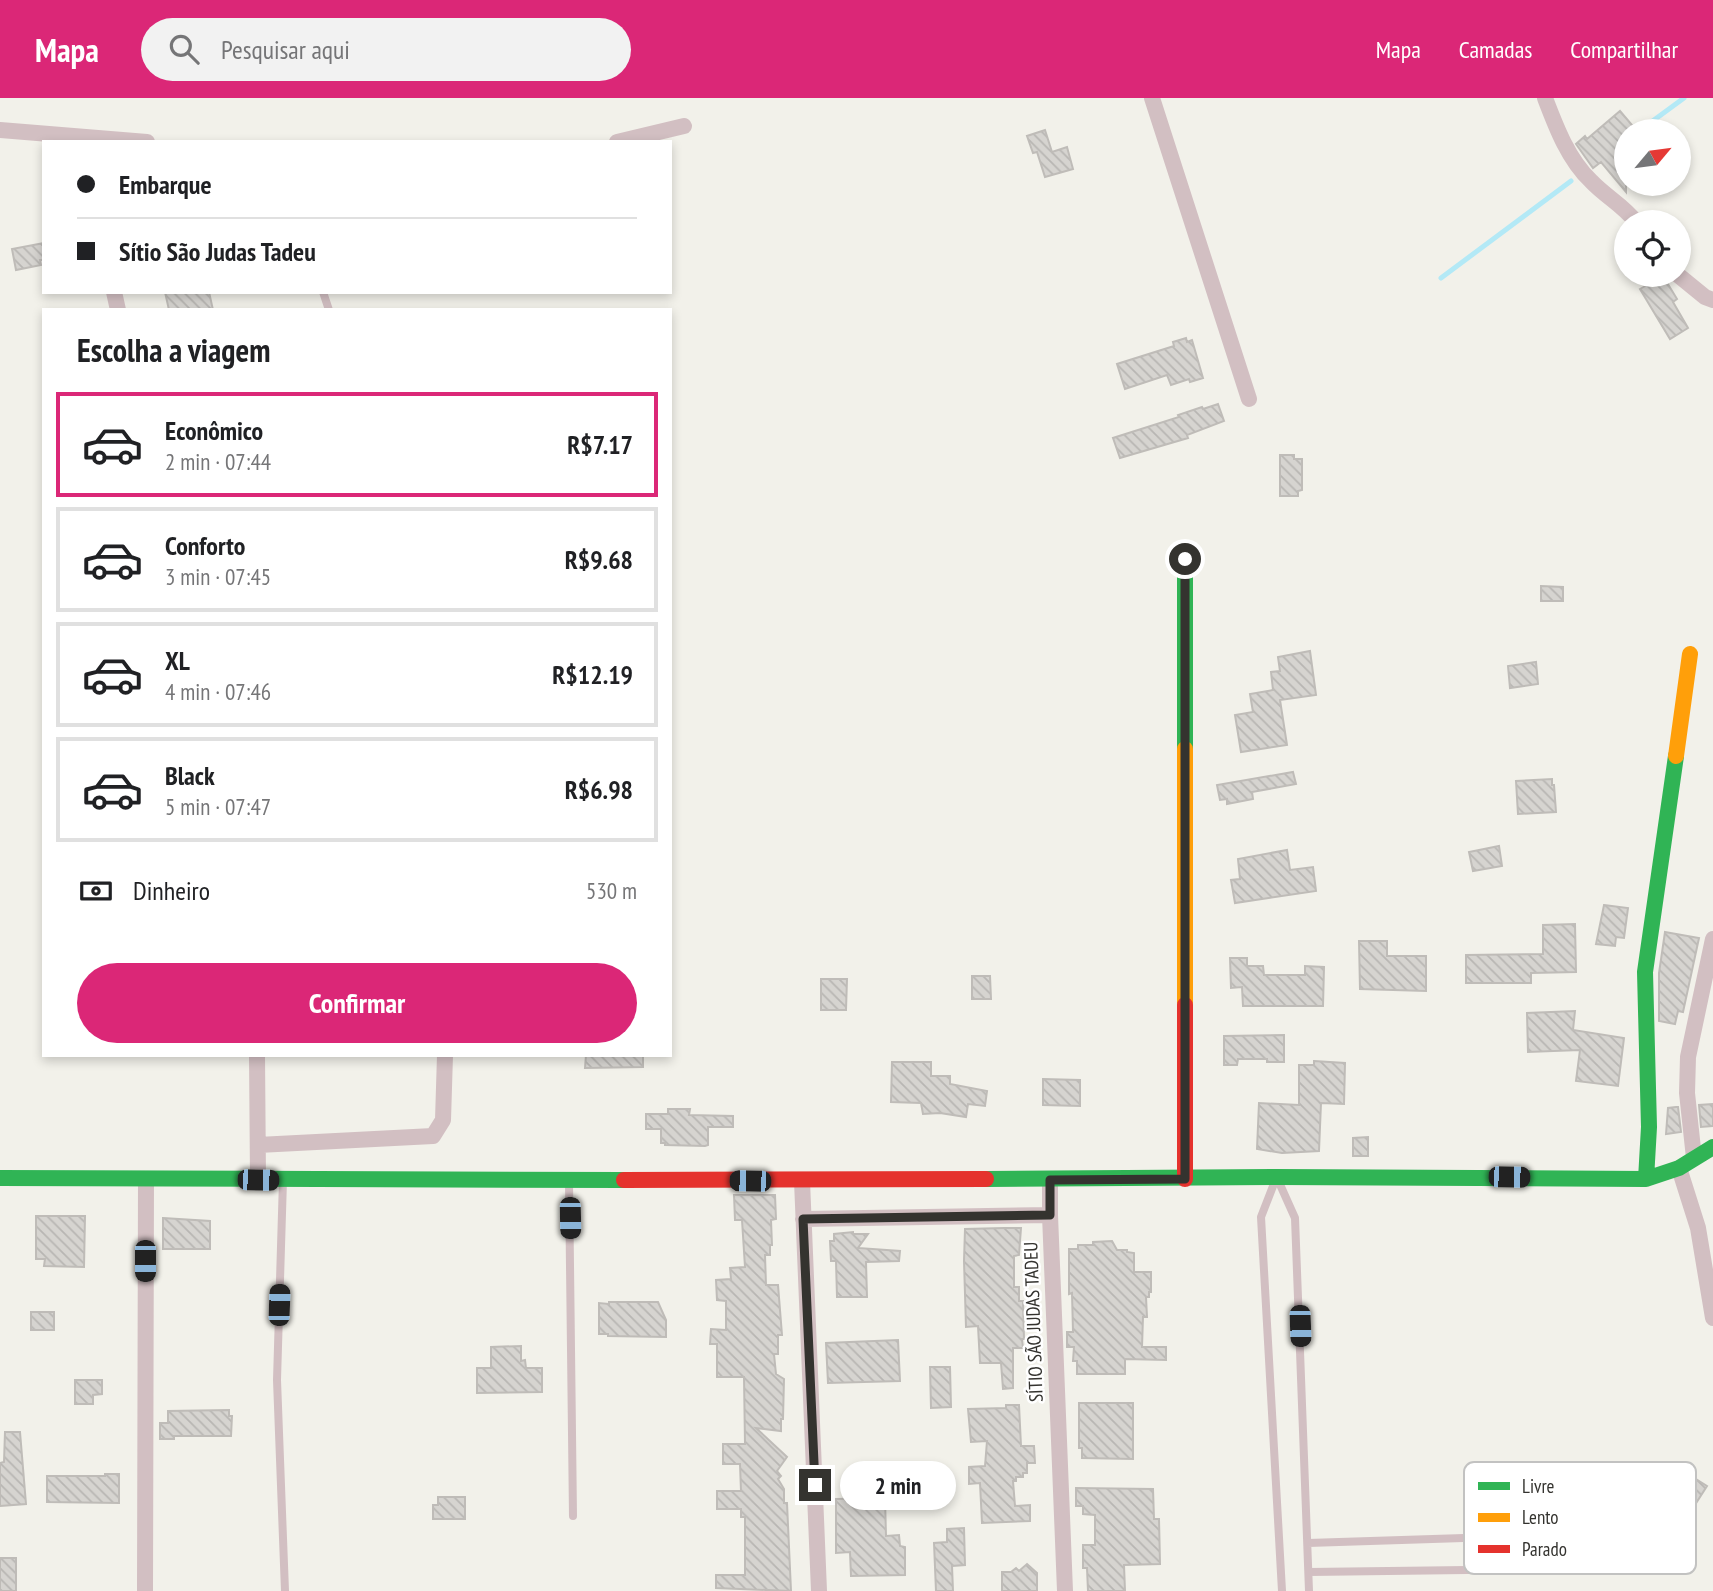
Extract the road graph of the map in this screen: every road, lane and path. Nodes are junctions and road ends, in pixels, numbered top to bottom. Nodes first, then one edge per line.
1 (1153, 98) edge
2 (1545, 98) edge
3 (684, 126) dead end
4 (0, 130) edge
5 (75, 139) edge
6 (99, 140) edge
7 (625, 140) edge
8 (1626, 210) edge
9 (1691, 286) edge
10 (1713, 300) edge
11 (1249, 399) dead end
12 (1185, 559) dead end
13 (1690, 654) dead end
14 (1713, 939) edge
15 (1706, 1006) edge
16 (257, 1057) edge
17 (445, 1057) edge
18 (258, 1145) junction
19 (1713, 1147) edge
20 (1694, 1158) junction
21 (1679, 1168) junction
22 (1277, 1177) junction
23 (0, 1178) edge
24 (146, 1179) junction
25 (569, 1179) junction
26 (1185, 1179) junction
27 (1646, 1179) junction
28 (258, 1180) junction
29 (283, 1180) junction
30 (1050, 1180) junction
31 (802, 1181) junction
32 (1050, 1215) junction
33 (803, 1219) junction
34 (1713, 1318) edge
35 (573, 1516) dead end
36 (1464, 1538) edge
37 (1308, 1543) junction
38 (1464, 1570) edge
39 (1309, 1572) junction
40 (145, 1591) edge
41 (285, 1591) edge
42 (820, 1591) edge
43 (1065, 1591) edge
44 (1282, 1591) edge
45 (1309, 1591) edge

1 - 11 street
2 - 8 street
3 - 7 street
4 - 5 street
5 - 6 street
9 - 10 street
12 - 26 street
13 - 27 street
14 - 15 street
15 - 20 street
16 - 18 street
17 - 18 street
18 - 28 street
19 - 20 street
20 - 21 street
21 - 27 street
21 - 34 street
22 - 26 street
22 - 27 street
22 - 37 lane
22 - 44 lane
23 - 24 street
24 - 28 street
24 - 40 street
25 - 29 street
25 - 31 street
25 - 35 lane
26 - 30 street
28 - 29 street
29 - 41 lane
30 - 31 street
30 - 32 street
31 - 33 street
32 - 33 street, SÍTIO SÃO JUDAS TADEU
32 - 43 street, SÍTIO SÃO JUDAS TADEU
33 - 42 street
36 - 37 lane
37 - 39 lane
38 - 39 lane
39 - 45 lane

